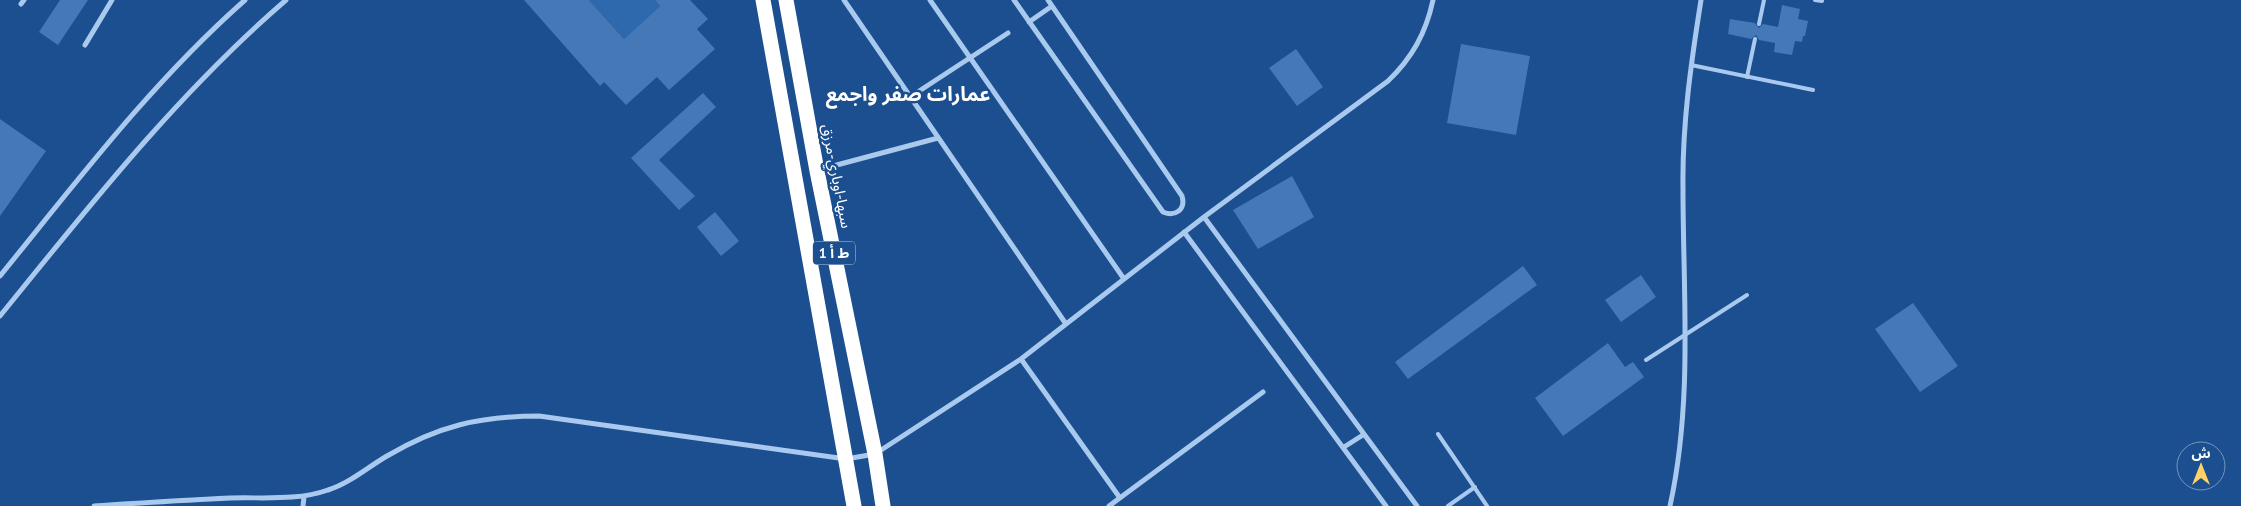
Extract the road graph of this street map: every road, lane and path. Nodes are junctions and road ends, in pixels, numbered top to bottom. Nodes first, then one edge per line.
1 (112, 0) edge
2 (245, 0) edge
3 (286, 0) edge
4 (763, 0) edge
5 (786, 0) edge
6 (844, 0) edge
7 (930, 0) edge
8 (1014, 0) edge
9 (1048, 0) edge
10 (1433, 0) edge
11 (1701, 0) edge
12 (1764, 0) edge
13 (1815, 0) edge
14 (1822, 1) dead end
15 (1052, 6) junction
16 (1029, 22) junction
17 (1759, 24) dead end
18 (1008, 33) dead end
19 (1755, 40) dead end
20 (84, 45) dead end
21 (971, 57) junction
22 (1691, 65) junction
23 (1747, 77) junction
24 (1813, 90) dead end
25 (910, 97) junction
26 (938, 138) junction
27 (817, 171) junction
28 (1204, 216) junction
29 (1184, 232) junction
30 (0, 276) edge
31 (1124, 279) junction
32 (1747, 295) dead end
33 (0, 316) edge
34 (1066, 324) junction
35 (1686, 335) junction
36 (1021, 359) junction
37 (1646, 360) dead end
38 (1263, 392) dead end
39 (1364, 434) junction
40 (1438, 434) dead end
41 (1344, 447) junction
42 (875, 454) junction
43 (846, 459) junction
44 (1475, 488) junction
45 (304, 497) junction
46 (1120, 498) junction
47 (94, 506) edge
48 (303, 506) edge
49 (854, 506) edge
50 (883, 506) edge
51 (1108, 506) edge
52 (1386, 506) edge
53 (1417, 506) edge
54 (1448, 506) edge
55 (1487, 506) edge
56 (1670, 506) edge

1 - 20 street
2 - 30 street
3 - 33 street
4 - 43 highway, ط أ 1
5 - 27 highway, سبها-اوباري-مرزق / ط أ 1
6 - 25 street
7 - 21 street
8 - 16 street
9 - 15 street
10 - 28 street
11 - 22 street
12 - 17 lane
13 - 14 lane
15 - 16 street
15 - 16 street
18 - 21 street
19 - 23 lane
21 - 25 street
21 - 31 street
22 - 23 lane
22 - 35 street
23 - 24 lane
25 - 26 street
26 - 27 street
26 - 34 street
27 - 42 highway, سبها-اوباري-مرزق / ط أ 1
28 - 29 street
28 - 39 street
29 - 31 street
29 - 41 street
31 - 34 street
32 - 35 lane
34 - 36 street
35 - 37 lane
35 - 56 street
36 - 42 street
36 - 46 street
38 - 46 street
39 - 41 street
39 - 53 street
40 - 44 lane
41 - 52 street
42 - 43 street
42 - 50 highway, سبها-اوباري-مرزق / ط أ 1
43 - 45 street
43 - 49 highway, ط أ 1
44 - 54 lane
44 - 55 lane
45 - 47 street
45 - 48 street
46 - 51 street

